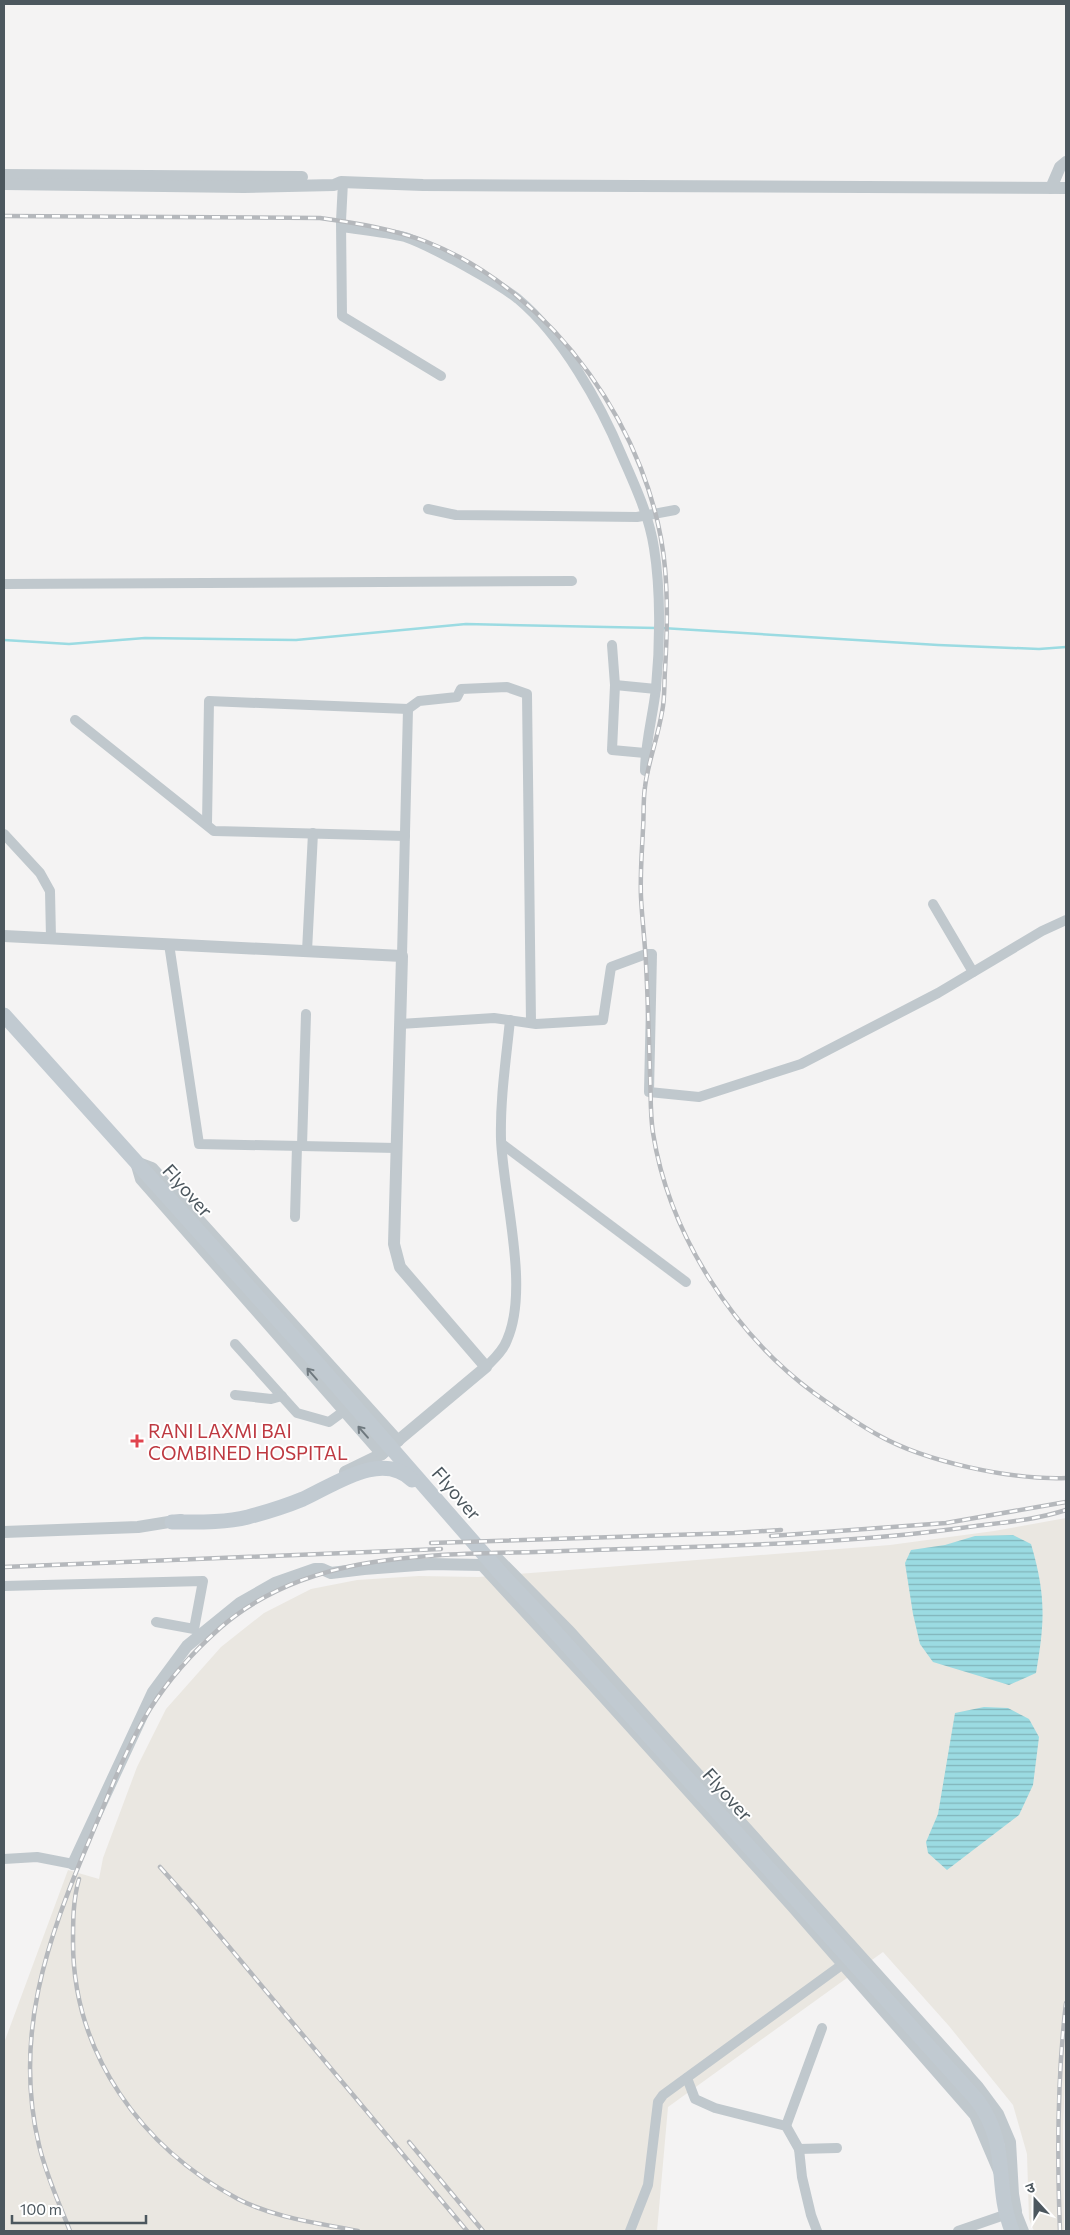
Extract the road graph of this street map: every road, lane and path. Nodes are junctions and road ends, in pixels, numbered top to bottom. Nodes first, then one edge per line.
1 (1066, 162) edge
2 (4, 175) edge
3 (342, 182) junction
4 (4, 184) edge
5 (1051, 188) junction
6 (1066, 188) edge
7 (342, 226) junction
8 (441, 376) dead end
9 (428, 509) dead end
10 (675, 510) dead end
11 (647, 515) junction
12 (572, 581) dead end
13 (4, 584) edge
14 (612, 645) dead end
15 (615, 685) junction
16 (656, 688) junction
17 (408, 709) junction
18 (75, 720) dead end
19 (645, 752) junction
20 (645, 771) dead end
21 (207, 824) junction
22 (313, 833) junction
23 (4, 834) edge
24 (405, 836) junction
25 (933, 904) dead end
26 (1066, 920) edge
27 (4, 936) edge
28 (51, 938) junction
29 (169, 944) junction
30 (307, 951) junction
31 (402, 956) junction
32 (973, 972) junction
33 (306, 1014) dead end
34 (4, 1015) edge
35 (510, 1020) junction
36 (531, 1023) junction
37 (400, 1024) junction
38 (502, 1144) junction
39 (300, 1146) junction
40 (396, 1148) junction
41 (141, 1166) junction
42 (295, 1217) dead end
43 (686, 1282) dead end
44 (235, 1344) dead end
45 (486, 1366) junction
46 (235, 1395) dead end
47 (282, 1396) junction
48 (344, 1411) junction
49 (398, 1441) junction
50 (382, 1454) junction
51 (450, 1515) junction
52 (172, 1522) junction
53 (4, 1532) edge
54 (482, 1565) junction
55 (4, 1586) edge
56 (156, 1622) dead end
57 (751, 1848) junction
58 (4, 1860) edge
59 (73, 1864) joint
60 (791, 1893) junction
61 (843, 1964) junction
62 (822, 2028) dead end
63 (687, 2078) junction
64 (786, 2126) junction
65 (837, 2148) dead end
66 (799, 2150) junction
67 (1016, 2211) junction
68 (630, 2231) edge
69 (817, 2231) edge
70 (958, 2231) edge
71 (1012, 2231) edge
72 (1024, 2231) edge

1 - 5 street
2 - 3 street
3 - 4 street
3 - 5 street
3 - 7 street
5 - 6 street
7 - 8 street
7 - 11 street
9 - 11 street
10 - 11 street
11 - 16 street
12 - 13 street
14 - 15 street
15 - 16 street
15 - 19 street
16 - 19 street
17 - 21 street
17 - 24 street
17 - 36 street
18 - 21 street
19 - 20 street
21 - 22 street
22 - 24 street
22 - 30 street
23 - 28 street
24 - 31 street
25 - 32 street
26 - 32 street
27 - 28 street
28 - 29 street
29 - 30 street
29 - 39 street
30 - 31 street
31 - 37 street
32 - 36 street
33 - 39 street
34 - 41 main road, Flyover
35 - 36 street
35 - 37 street
35 - 38 street
37 - 40 street
38 - 43 street
38 - 45 street
39 - 40 street
39 - 42 street
40 - 45 street
48 -> 41 street
41 - 49 street
41 - 51 main road, Flyover
44 - 47 street
45 - 49 street
46 - 47 street
47 - 48 street
50 -> 48 street
49 - 50 street
50 - 52 street
51 - 52 main road
51 - 57 main road, Flyover
52 - 53 street
54 - 57 street
54 - 57 street
54 - 59 street
55 - 56 street
57 - 60 main road, Flyover
58 - 59 street
60 - 61 street
60 - 67 street
60 - 71 main road, Flyover
61 - 63 street
61 - 67 street
62 - 64 street
63 - 64 street
63 - 68 street
64 - 66 street
65 - 66 street
66 - 69 street
67 - 70 street
67 - 72 street

